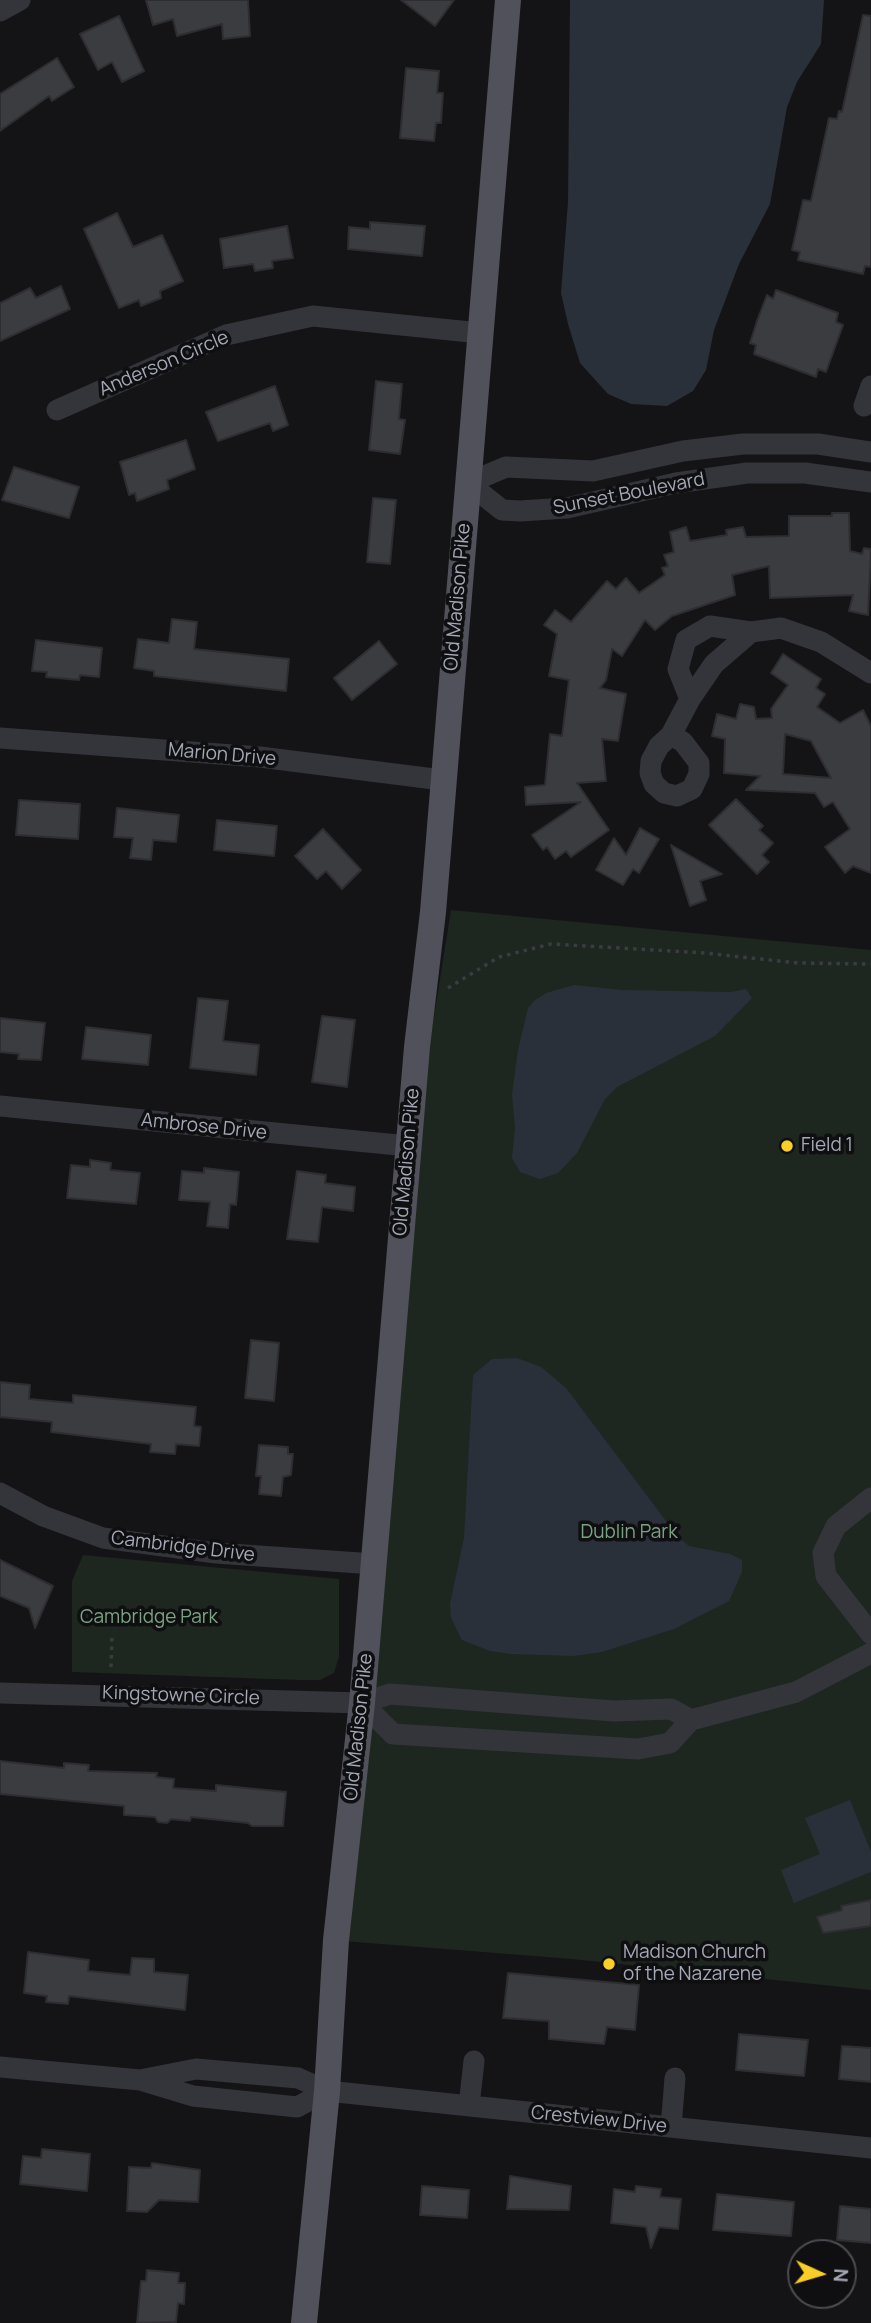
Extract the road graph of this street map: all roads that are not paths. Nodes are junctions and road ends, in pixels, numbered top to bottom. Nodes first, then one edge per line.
1 (20, 0) edge
2 (508, 0) edge
3 (0, 11) edge
4 (480, 333) junction
5 (58, 410) dead end
6 (871, 452) edge
7 (871, 482) edge
8 (468, 484) junction
9 (751, 632) junction
10 (871, 673) edge
11 (690, 699) junction
12 (671, 735) dead end
13 (0, 738) edge
14 (442, 780) junction
15 (0, 1106) edge
16 (408, 1146) junction
17 (0, 1493) edge
18 (871, 1497) edge
19 (374, 1564) junction
20 (871, 1634) edge
21 (871, 1653) edge
22 (0, 1693) edge
23 (362, 1703) junction
24 (691, 1720) junction
25 (474, 2061) dead end
26 (0, 2067) edge
27 (675, 2078) dead end
28 (327, 2091) junction
29 (470, 2106) junction
30 (671, 2127) junction
31 (871, 2148) edge
32 (304, 2323) edge

1 - 3 street
2 - 4 main road, Old Madison Pike
4 - 5 street, Anderson Circle
4 - 8 main road, Old Madison Pike
6 - 8 street, Sunset Boulevard
7 - 8 street, Sunset Boulevard
8 - 14 main road, Old Madison Pike
9 - 10 street
9 - 11 street
9 - 11 street
11 - 12 street
13 - 14 street, Marion Drive
14 - 16 main road, Old Madison Pike
15 - 16 street, Ambrose Drive
16 - 19 main road, Old Madison Pike
17 - 19 street, Cambridge Drive
18 - 20 street
19 - 23 main road, Old Madison Pike
21 - 24 street
22 - 23 street, Kingstowne Circle
23 - 24 street, Kingstowne Circle
23 - 24 street
23 - 28 main road, Old Madison Pike
25 - 29 street
26 - 28 street, Crestview Drive
27 - 30 street
28 - 29 street, Crestview Drive
28 - 32 main road, Old Madison Pike
29 - 30 street, Crestview Drive
30 - 31 street, Crestview Drive

